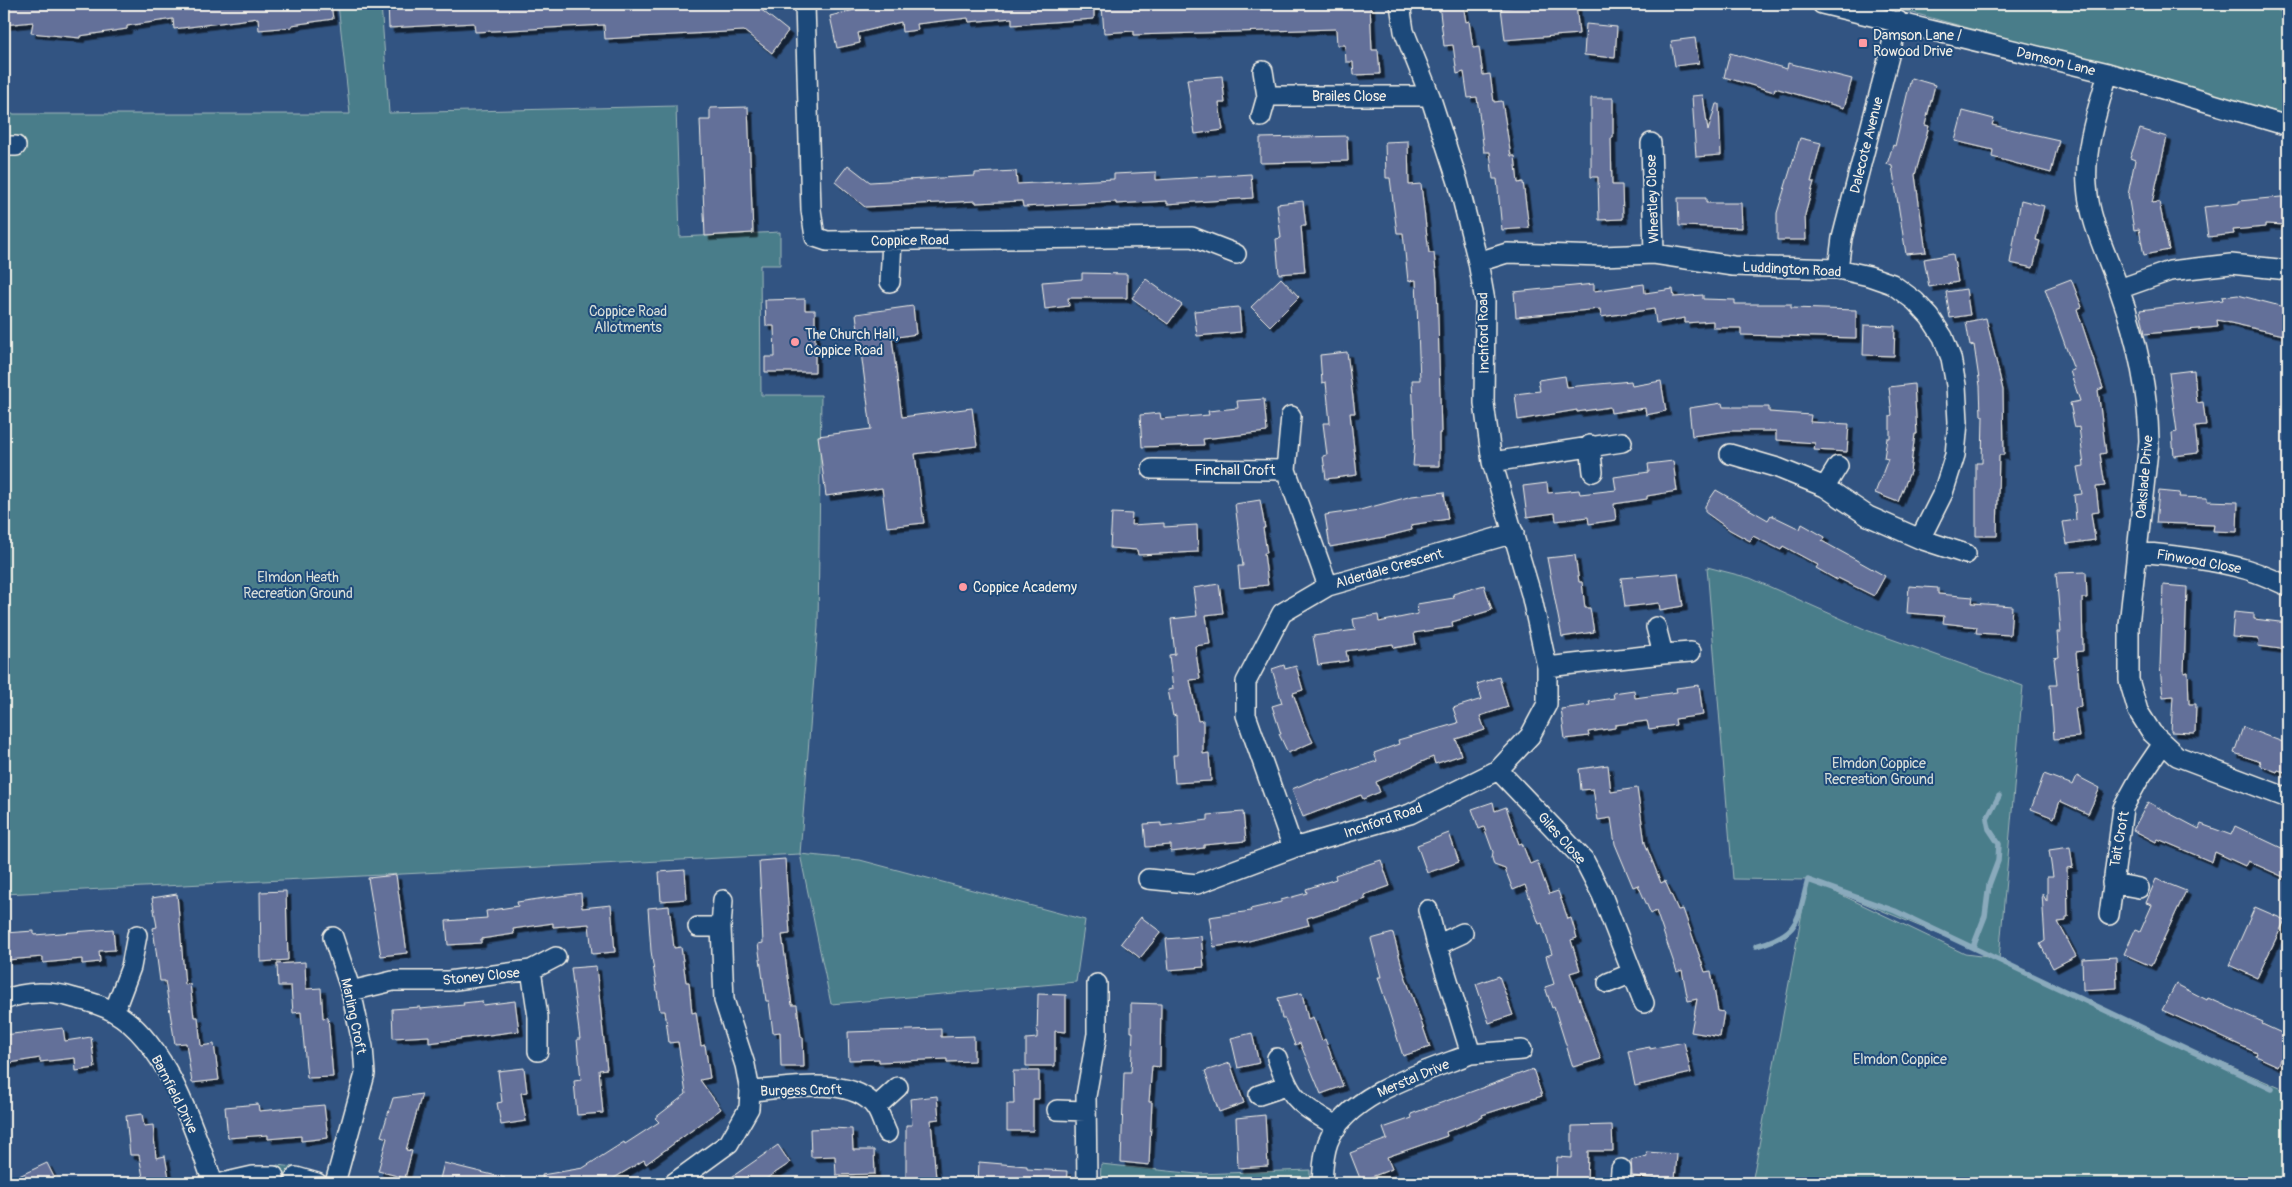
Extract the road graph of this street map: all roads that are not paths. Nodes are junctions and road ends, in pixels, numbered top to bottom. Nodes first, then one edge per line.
1 (805, 4) edge
2 (1400, 4) edge
3 (1822, 4) edge
4 (1898, 21) junction
5 (1263, 71) dead end
6 (2108, 73) junction
7 (1267, 96) junction
8 (1430, 96) junction
9 (1261, 117) dead end
10 (2288, 126) edge
11 (1651, 143) dead end
12 (892, 240) junction
13 (1236, 254) dead end
14 (1654, 254) junction
15 (1478, 262) junction
16 (1838, 269) junction
17 (2288, 270) edge
18 (890, 282) dead end
19 (2119, 289) junction
20 (1291, 416) dead end
21 (1622, 442) dead end
22 (1590, 445) junction
23 (1730, 454) dead end
24 (1492, 462) junction
25 (1838, 466) dead end
26 (1152, 469) dead end
27 (1286, 470) junction
28 (1593, 472) dead end
29 (1825, 487) junction
30 (1514, 533) junction
31 (1920, 539) junction
32 (2137, 552) junction
33 (1966, 554) dead end
34 (1328, 586) junction
35 (2288, 586) edge
36 (1656, 627) dead end
37 (1691, 652) dead end
38 (1663, 654) junction
39 (1547, 667) junction
40 (2162, 745) junction
41 (1498, 770) junction
42 (2288, 798) edge
43 (1293, 848) junction
44 (1148, 879) dead end
45 (2112, 883) junction
46 (2139, 888) dead end
47 (723, 900) dead end
48 (1428, 910) dead end
49 (2109, 915) dead end
50 (698, 927) dead end
51 (721, 927) junction
52 (1463, 933) dead end
53 (137, 935) dead end
54 (333, 937) dead end
55 (1437, 945) junction
56 (556, 957) dead end
57 (531, 970) junction
58 (1632, 974) junction
59 (1608, 983) dead end
60 (1097, 984) dead end
61 (351, 991) junction
62 (4, 1000) edge
63 (1644, 1003) dead end
64 (114, 1012) junction
65 (1522, 1050) dead end
66 (538, 1051) dead end
67 (1471, 1054) junction
68 (1276, 1058) dead end
69 (1286, 1086) junction
70 (898, 1087) dead end
71 (750, 1091) junction
72 (1259, 1095) dead end
73 (876, 1108) junction
74 (1057, 1110) dead end
75 (1085, 1111) junction
76 (1336, 1127) junction
77 (887, 1133) dead end
78 (274, 1176) dead end
79 (296, 1177) dead end
80 (682, 1181) edge
81 (213, 1183) edge
82 (222, 1183) edge
83 (317, 1183) edge
84 (335, 1183) edge
85 (1088, 1183) edge
86 (1322, 1183) edge

1 - 12 street, Coppice Road
2 - 8 street, Inchford Road
3 - 4 street, Damson Lane
4 - 6 street, Damson Lane
4 - 16 street, Dalecote Avenue
5 - 7 street
6 - 10 street, Damson Lane
6 - 19 street, Oakslade Drive
7 - 8 street, Brailes Close
7 - 9 street
8 - 15 street, Inchford Road
11 - 14 street, Wheatley Close
12 - 13 street, Coppice Road
12 - 18 street
14 - 15 street, Luddington Road
14 - 16 street, Luddington Road
15 - 24 street, Inchford Road
16 - 31 street, Luddington Road
17 - 19 street
19 - 32 street, Oakslade Drive
20 - 27 street
21 - 22 street
22 - 24 street
22 - 28 street
23 - 29 street
24 - 30 street, Inchford Road
25 - 29 street
26 - 27 street, Finchall Croft
27 - 34 street, Finchall Croft
29 - 31 street
30 - 34 street, Alderdale Crescent
30 - 39 street, Inchford Road
31 - 33 street
32 - 35 street, Finwood Close
32 - 40 street, Oakslade Drive
34 - 43 street, Alderdale Crescent
36 - 38 street
37 - 38 street
38 - 39 street
39 - 41 street, Inchford Road
40 - 42 street, Oakslade Drive
40 - 45 street, Tait Croft
41 - 43 street, Inchford Road
41 - 58 street, Giles Close
43 - 44 street, Inchford Road
45 - 46 street, Tait Croft
45 - 49 street, Tait Croft
47 - 51 street
48 - 55 street
50 - 51 street
51 - 71 street
52 - 55 street
53 - 64 street
54 - 61 street, Marling Croft
55 - 67 street
56 - 57 street
57 - 61 street, Stoney Close
57 - 66 street, Stoney Close
58 - 59 street
58 - 63 street, Giles Close
60 - 75 street
61 - 84 street, Marling Croft
62 - 64 street, Barnfield Drive
64 - 81 street, Barnfield Drive
65 - 67 street, Merstal Drive
67 - 76 street, Merstal Drive
68 - 69 street
69 - 72 street
69 - 76 street
70 - 73 street
71 - 73 street, Burgess Croft
71 - 80 street
73 - 77 street, Burgess Croft
74 - 75 street
75 - 85 street
76 - 86 street, Merstal Drive
78 - 82 street
79 - 83 street

